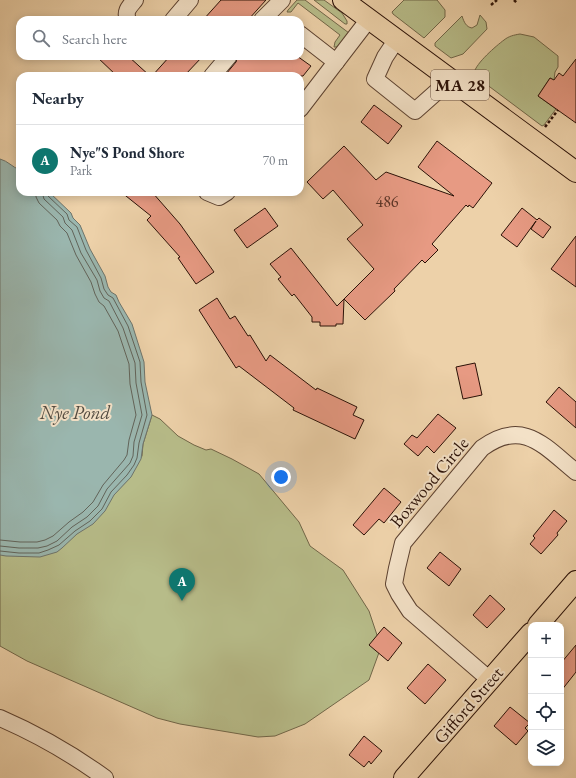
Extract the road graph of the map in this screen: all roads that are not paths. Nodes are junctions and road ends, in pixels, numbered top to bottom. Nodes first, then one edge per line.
1 (136, 0) edge
2 (190, 0) edge
3 (343, 0) edge
4 (127, 16) edge
5 (176, 16) edge
6 (369, 19) junction
7 (304, 37) edge
8 (397, 39) junction
9 (226, 60) edge
10 (336, 62) junction
11 (215, 72) edge
12 (451, 78) junction
13 (304, 104) edge
14 (576, 172) edge
15 (576, 472) edge
16 (576, 581) edge
17 (541, 622) edge
18 (528, 636) edge
19 (490, 680) junction
20 (0, 718) edge
21 (105, 778) edge
22 (404, 778) edge

1 - 4 street
2 - 5 street
3 - 6 main road, MA 28
6 - 8 main road, MA 28
6 - 10 street
7 - 10 street
8 - 12 main road, MA 28
8 - 12 street
9 - 11 street
10 - 13 street
12 - 14 main road, MA 28
15 - 19 street, Boxwood Circle
16 - 17 main road
18 - 19 main road, Gifford Street
19 - 22 main road, Gifford Street
20 - 21 street

